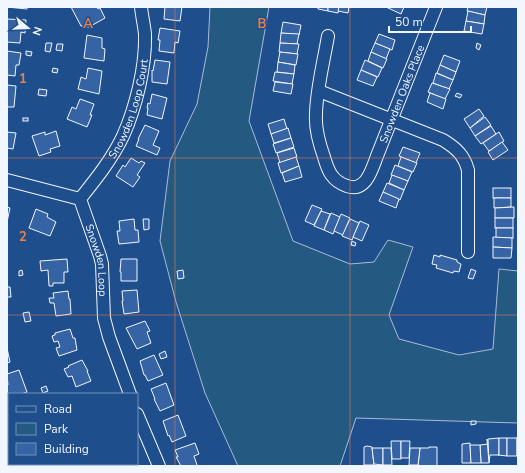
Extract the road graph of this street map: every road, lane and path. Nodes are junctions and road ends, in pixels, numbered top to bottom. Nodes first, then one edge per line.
1 (141, 7) edge
2 (436, 7) edge
3 (328, 36) dead end
4 (319, 91) junction
5 (391, 120) junction
6 (7, 180) edge
7 (80, 199) junction
8 (468, 252) dead end
9 (130, 393) edge
10 (138, 416) edge
11 (159, 466) edge

1 - 7 street, Snowden Loop Court
2 - 5 street, Snowden Oaks Place
3 - 4 street
4 - 5 street
4 - 5 street, Snowden Oaks Place
5 - 8 street
6 - 7 street
7 - 9 street, Snowden Loop
10 - 11 street

